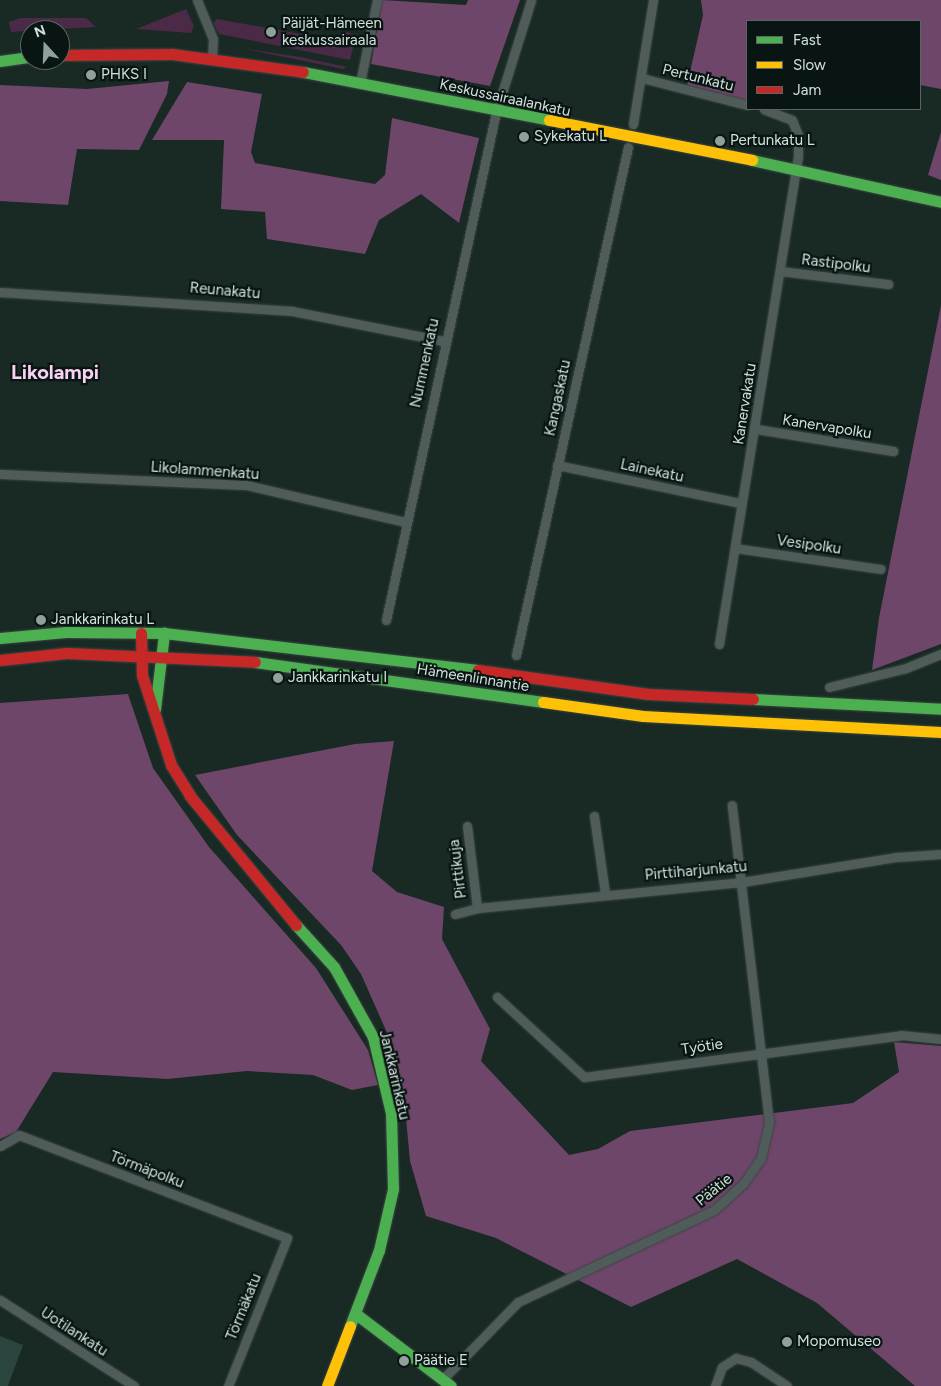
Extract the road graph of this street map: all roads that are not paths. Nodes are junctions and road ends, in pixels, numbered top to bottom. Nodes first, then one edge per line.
1 (196, 0) edge
2 (377, 0) edge
3 (531, 0) edge
4 (652, 0) edge
5 (70, 54) edge
6 (212, 56) junction
7 (20, 58) edge
8 (0, 61) edge
9 (642, 78) junction
10 (360, 83) junction
11 (746, 105) edge
12 (767, 110) edge
13 (496, 112) junction
14 (633, 124) dead end
15 (628, 147) dead end
16 (794, 168) junction
17 (941, 202) edge
18 (780, 271) junction
19 (888, 284) dead end
20 (0, 292) edge
21 (444, 341) junction
22 (756, 429) junction
23 (893, 451) dead end
24 (557, 465) junction
25 (0, 474) edge
26 (741, 503) junction
27 (404, 522) junction
28 (735, 548) junction
29 (880, 569) dead end
30 (386, 620) dead end
31 (141, 633) junction
32 (164, 633) junction
33 (0, 638) edge
34 (719, 644) dead end
35 (941, 654) edge
36 (516, 655) dead end
37 (140, 656) junction
38 (162, 657) junction
39 (0, 660) edge
40 (829, 687) dead end
41 (155, 709) junction
42 (941, 709) edge
43 (941, 732) edge
44 (732, 805) dead end
45 (594, 816) dead end
46 (467, 826) dead end
47 (941, 854) edge
48 (742, 882) junction
49 (605, 893) junction
50 (477, 908) junction
51 (454, 914) dead end
52 (498, 997) dead end
53 (941, 1039) edge
54 (762, 1052) junction
55 (0, 1146) edge
56 (287, 1238) joint
57 (0, 1300) edge
58 (356, 1314) junction
59 (447, 1383) edge
60 (134, 1386) edge
61 (228, 1386) edge
62 (327, 1386) edge
63 (715, 1386) edge
64 (787, 1386) edge

1 - 6 street
2 - 10 street
3 - 13 street, Nummenkatu
4 - 9 street
5 - 6 street, Keskussairaalankatu
6 - 10 street, Keskussairaalankatu
7 - 8 street
9 - 11 street, Pertunkatu
9 - 14 street
10 - 13 street, Keskussairaalankatu
12 - 16 street
13 - 16 street, Keskussairaalankatu
13 - 21 street, Nummenkatu
15 - 24 street, Kangaskatu
16 - 17 street, Keskussairaalankatu
16 - 18 street, Kanervakatu
18 - 19 street, Rastipolku
18 - 22 street, Kanervakatu
20 - 21 street, Reunakatu
21 - 27 street, Nummenkatu
22 - 23 street, Kanervapolku
22 - 26 street, Kanervakatu
24 - 26 street, Lainekatu
24 - 36 street, Kangaskatu
25 - 27 street, Likolammenkatu
26 - 28 street, Kanervakatu
27 - 30 street, Nummenkatu
28 - 29 street, Vesipolku
28 - 34 street, Kanervakatu
31 - 32 street, Hämeenlinnantie
31 - 33 street, Hämeenlinnantie
31 - 37 street, Jankkarinkatu
32 - 38 street, Jankkarinkatu
32 - 42 street, Hämeenlinnantie
35 - 40 street
37 - 38 street, Hämeenlinnantie
37 - 39 street, Hämeenlinnantie
37 - 41 street, Jankkarinkatu
38 - 41 street, Jankkarinkatu
38 - 43 street, Hämeenlinnantie
41 - 58 street, Jankkarinkatu
44 - 48 street, Päätie
45 - 49 street
46 - 50 street, Pirttikuja
47 - 48 street, Pirttiharjunkatu
48 - 49 street, Pirttiharjunkatu
48 - 54 street, Päätie
49 - 50 street, Pirttiharjunkatu
50 - 51 street, Pirttiharjunkatu
52 - 54 street, Työtie
53 - 54 street, Työtie
54 - 59 street, Päätie
55 - 56 street, Törmäpolku
56 - 61 street, Törmäkatu
57 - 60 street, Uotilankatu
58 - 59 street
58 - 62 street, Jankkarinkatu
63 - 64 street

